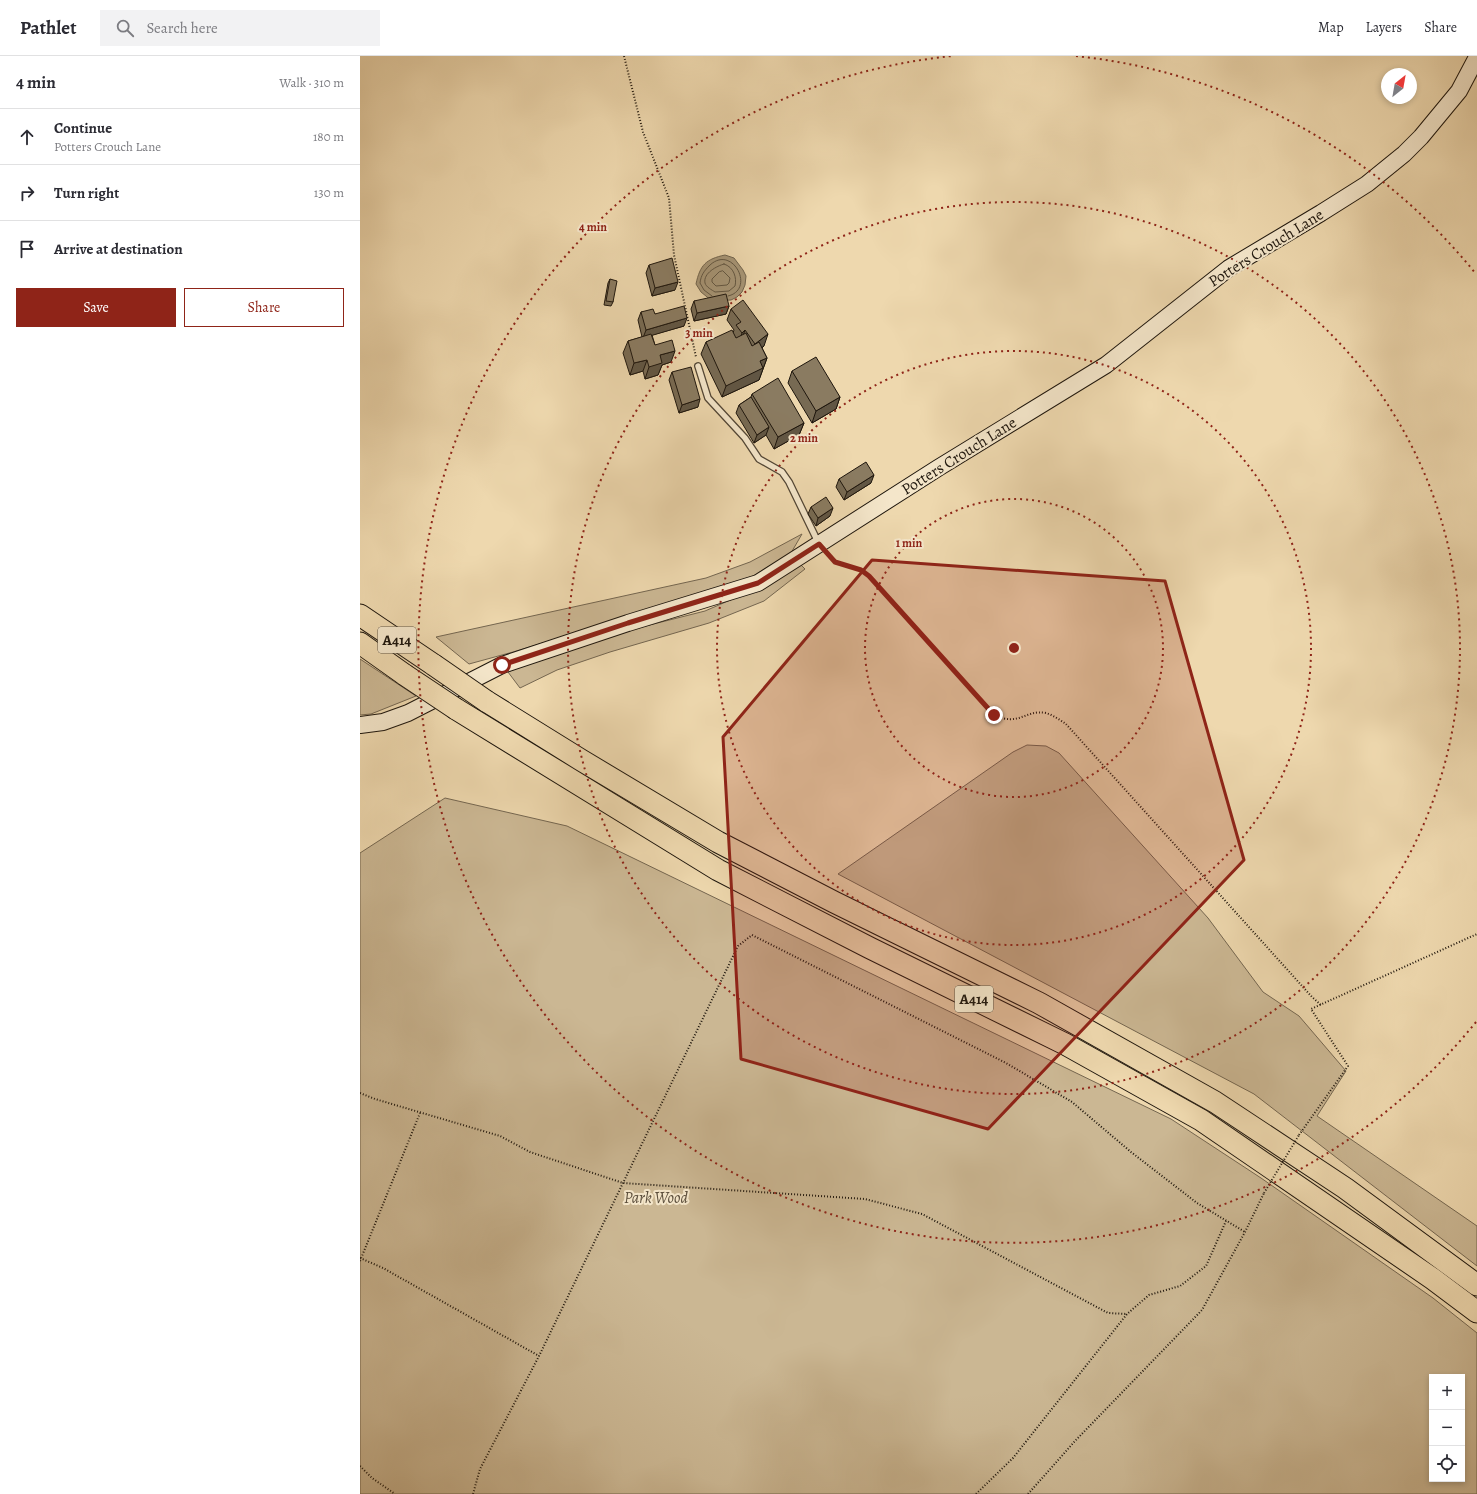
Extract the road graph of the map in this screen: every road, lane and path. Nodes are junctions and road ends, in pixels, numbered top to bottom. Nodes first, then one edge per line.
1 (624, 56) edge
2 (1477, 57) edge
3 (698, 366) joint
4 (819, 544) junction
5 (360, 615) edge
6 (360, 643) edge
7 (360, 725) edge
8 (1477, 934) edge
9 (1320, 1005) junction
10 (360, 1093) edge
11 (420, 1113) junction
12 (623, 1183) junction
13 (1226, 1221) junction
14 (1245, 1232) junction
15 (360, 1259) edge
16 (1477, 1285) edge
17 (1477, 1312) edge
18 (1127, 1314) junction
19 (539, 1356) junction
20 (360, 1466) edge
21 (395, 1494) edge
22 (472, 1494) edge
23 (976, 1494) edge
24 (1028, 1494) edge

1 - 3 path
2 - 4 street, Potters Crouch Lane
3 - 4 lane
4 - 7 street, Potters Crouch Lane
4 - 9 path
5 - 16 highway, A414, bridge
6 - 17 highway, A414, bridge
8 - 9 path
9 - 14 path, bridge
10 - 11 path
11 - 12 path
11 - 15 path
12 - 13 path
12 - 18 path
12 - 19 path
13 - 14 path
13 - 18 path
14 - 24 path
15 - 19 path
18 - 23 path
19 - 22 path
20 - 21 path

